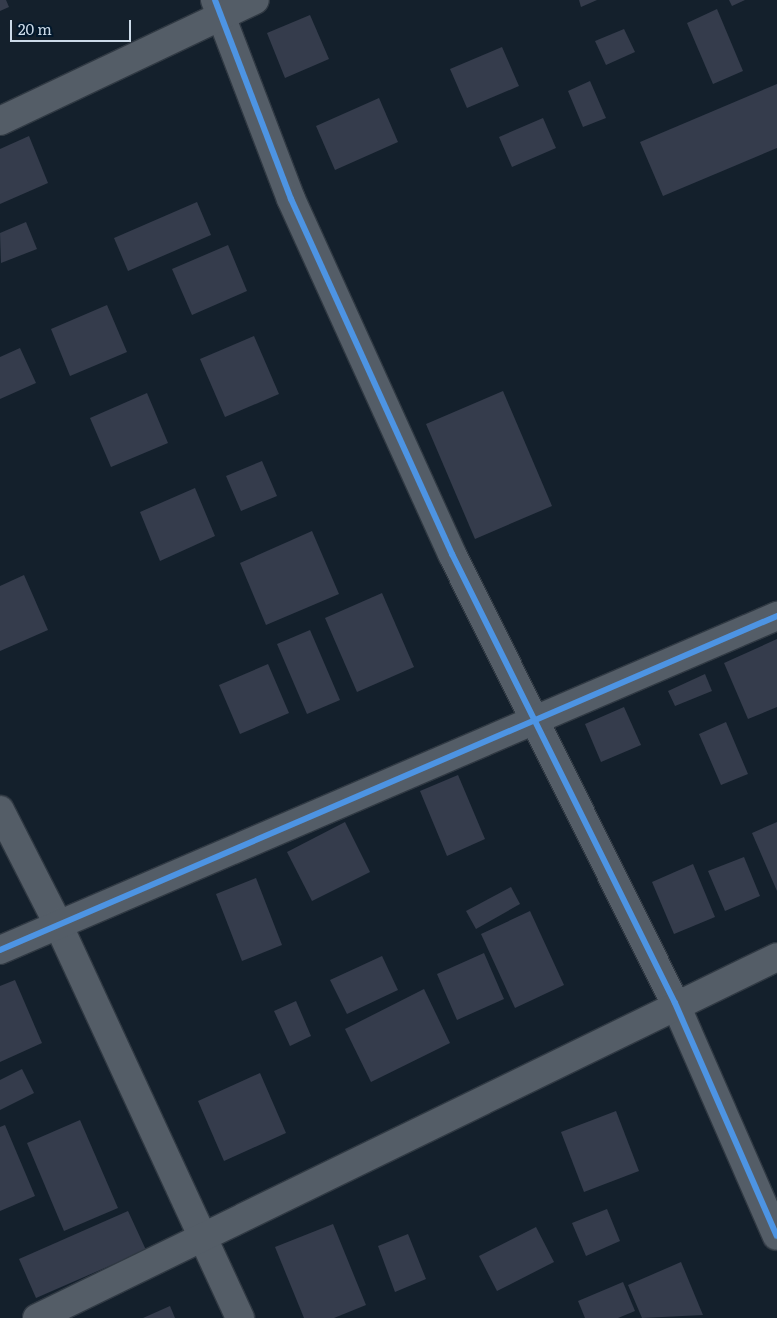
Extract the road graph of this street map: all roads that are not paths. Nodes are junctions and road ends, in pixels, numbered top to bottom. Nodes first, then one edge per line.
1 (255, 0) edge
2 (218, 8) edge
3 (0, 121) edge
4 (777, 616) edge
5 (534, 718) junction
6 (0, 810) edge
7 (58, 924) junction
8 (0, 950) edge
9 (777, 957) edge
10 (675, 1003) junction
11 (777, 1236) edge
12 (200, 1237) junction
13 (37, 1318) edge
14 (240, 1318) edge

1 - 2 street
2 - 3 street
2 - 5 street
4 - 5 street
5 - 7 street
5 - 10 street
6 - 7 street
7 - 8 street
7 - 12 street
9 - 10 street
10 - 11 street
10 - 12 street
12 - 13 street
12 - 14 street

